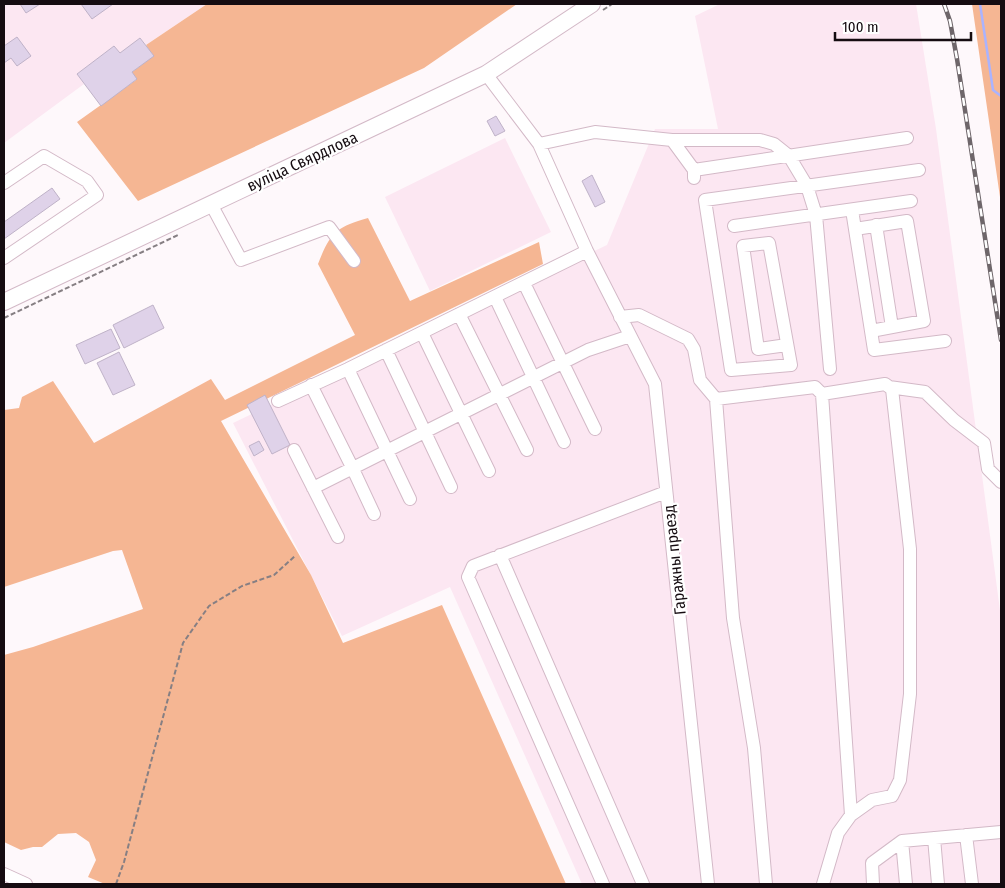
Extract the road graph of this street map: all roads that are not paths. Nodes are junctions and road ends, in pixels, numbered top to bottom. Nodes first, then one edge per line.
1 (592, 4) edge
2 (486, 74) junction
3 (907, 138) dead end
4 (672, 140) junction
5 (539, 144) junction
6 (789, 156) junction
7 (919, 170) dead end
8 (4, 183) edge
9 (807, 186) junction
10 (911, 201) dead end
11 (212, 204) junction
12 (852, 210) junction
13 (816, 214) junction
14 (766, 222) junction
15 (734, 226) dead end
16 (876, 226) junction
17 (855, 229) junction
18 (769, 242) junction
19 (587, 252) junction
20 (4, 258) edge
21 (354, 261) dead end
22 (524, 282) junction
23 (495, 297) junction
24 (4, 302) edge
25 (459, 314) junction
26 (620, 317) junction
27 (892, 327) junction
28 (871, 332) junction
29 (422, 333) junction
30 (630, 336) junction
31 (945, 341) dead end
32 (787, 345) junction
33 (386, 350) junction
34 (562, 362) junction
35 (348, 369) junction
36 (830, 369) dead end
37 (533, 377) junction
38 (311, 385) junction
39 (889, 387) junction
40 (499, 394) junction
41 (822, 394) junction
42 (716, 399) junction
43 (278, 401) dead end
44 (461, 413) junction
45 (595, 429) dead end
46 (424, 431) junction
47 (564, 442) dead end
48 (294, 450) dead end
49 (386, 450) junction
50 (527, 450) dead end
51 (352, 467) junction
52 (489, 471) dead end
53 (1001, 482) edge
54 (451, 487) dead end
55 (313, 488) junction
56 (666, 492) junction
57 (410, 499) dead end
58 (374, 514) dead end
59 (338, 537) dead end
60 (500, 556) junction
61 (851, 815) junction
62 (1001, 832) edge
63 (966, 835) junction
64 (934, 838) junction
65 (902, 841) junction
66 (4, 874) edge
67 (26, 884) edge
68 (603, 884) edge
69 (643, 884) edge
70 (708, 884) edge
71 (766, 884) edge
72 (823, 884) edge
73 (873, 884) edge
74 (906, 884) edge
75 (938, 884) edge
76 (972, 884) edge

1 - 2 main road, вуліца Свярдлова
2 - 5 lane, Гаражны праезд
2 - 11 main road, вуліца Свярдлова
3 - 6 lane
4 - 5 lane
4 - 6 lane
4 - 6 lane
5 - 19 lane, Гаражны праезд
6 - 9 lane
7 - 9 lane
8 - 20 lane
9 - 13 lane
9 - 32 lane
10 - 12 lane
11 - 21 lane
11 - 24 main road, вуліца Свярдлова
12 - 13 lane
12 - 17 lane
13 - 14 lane
13 - 36 lane
14 - 15 lane
14 - 18 lane
16 - 17 lane
16 - 27 lane
16 - 27 lane
17 - 28 lane
18 - 32 lane
18 - 32 lane
19 - 22 lane
19 - 26 lane, Гаражны праезд
22 - 23 lane
22 - 34 lane
23 - 25 lane
23 - 37 lane
25 - 29 lane
25 - 40 lane
26 - 30 lane, Гаражны праезд
26 - 42 lane
27 - 28 lane
28 - 31 lane
29 - 33 lane
29 - 44 lane
30 - 34 lane
30 - 56 lane, Гаражны праезд
33 - 35 lane
33 - 46 lane
34 - 37 lane
34 - 45 lane
35 - 38 lane
35 - 49 lane
37 - 40 lane
37 - 47 lane
38 - 43 lane
38 - 51 lane
39 - 41 lane
39 - 53 lane
39 - 61 lane
40 - 44 lane
40 - 50 lane
41 - 42 lane
41 - 61 lane
42 - 71 lane
44 - 46 lane
44 - 52 lane
46 - 49 lane
46 - 54 lane
48 - 55 lane
49 - 51 lane
49 - 57 lane
51 - 55 lane
51 - 58 lane
55 - 59 lane
56 - 60 lane
56 - 70 lane, Гаражны праезд
60 - 68 lane
60 - 69 lane
61 - 72 lane
62 - 63 lane
63 - 64 lane
63 - 76 lane
64 - 65 lane
64 - 75 lane
65 - 73 lane
65 - 74 lane
66 - 67 lane

